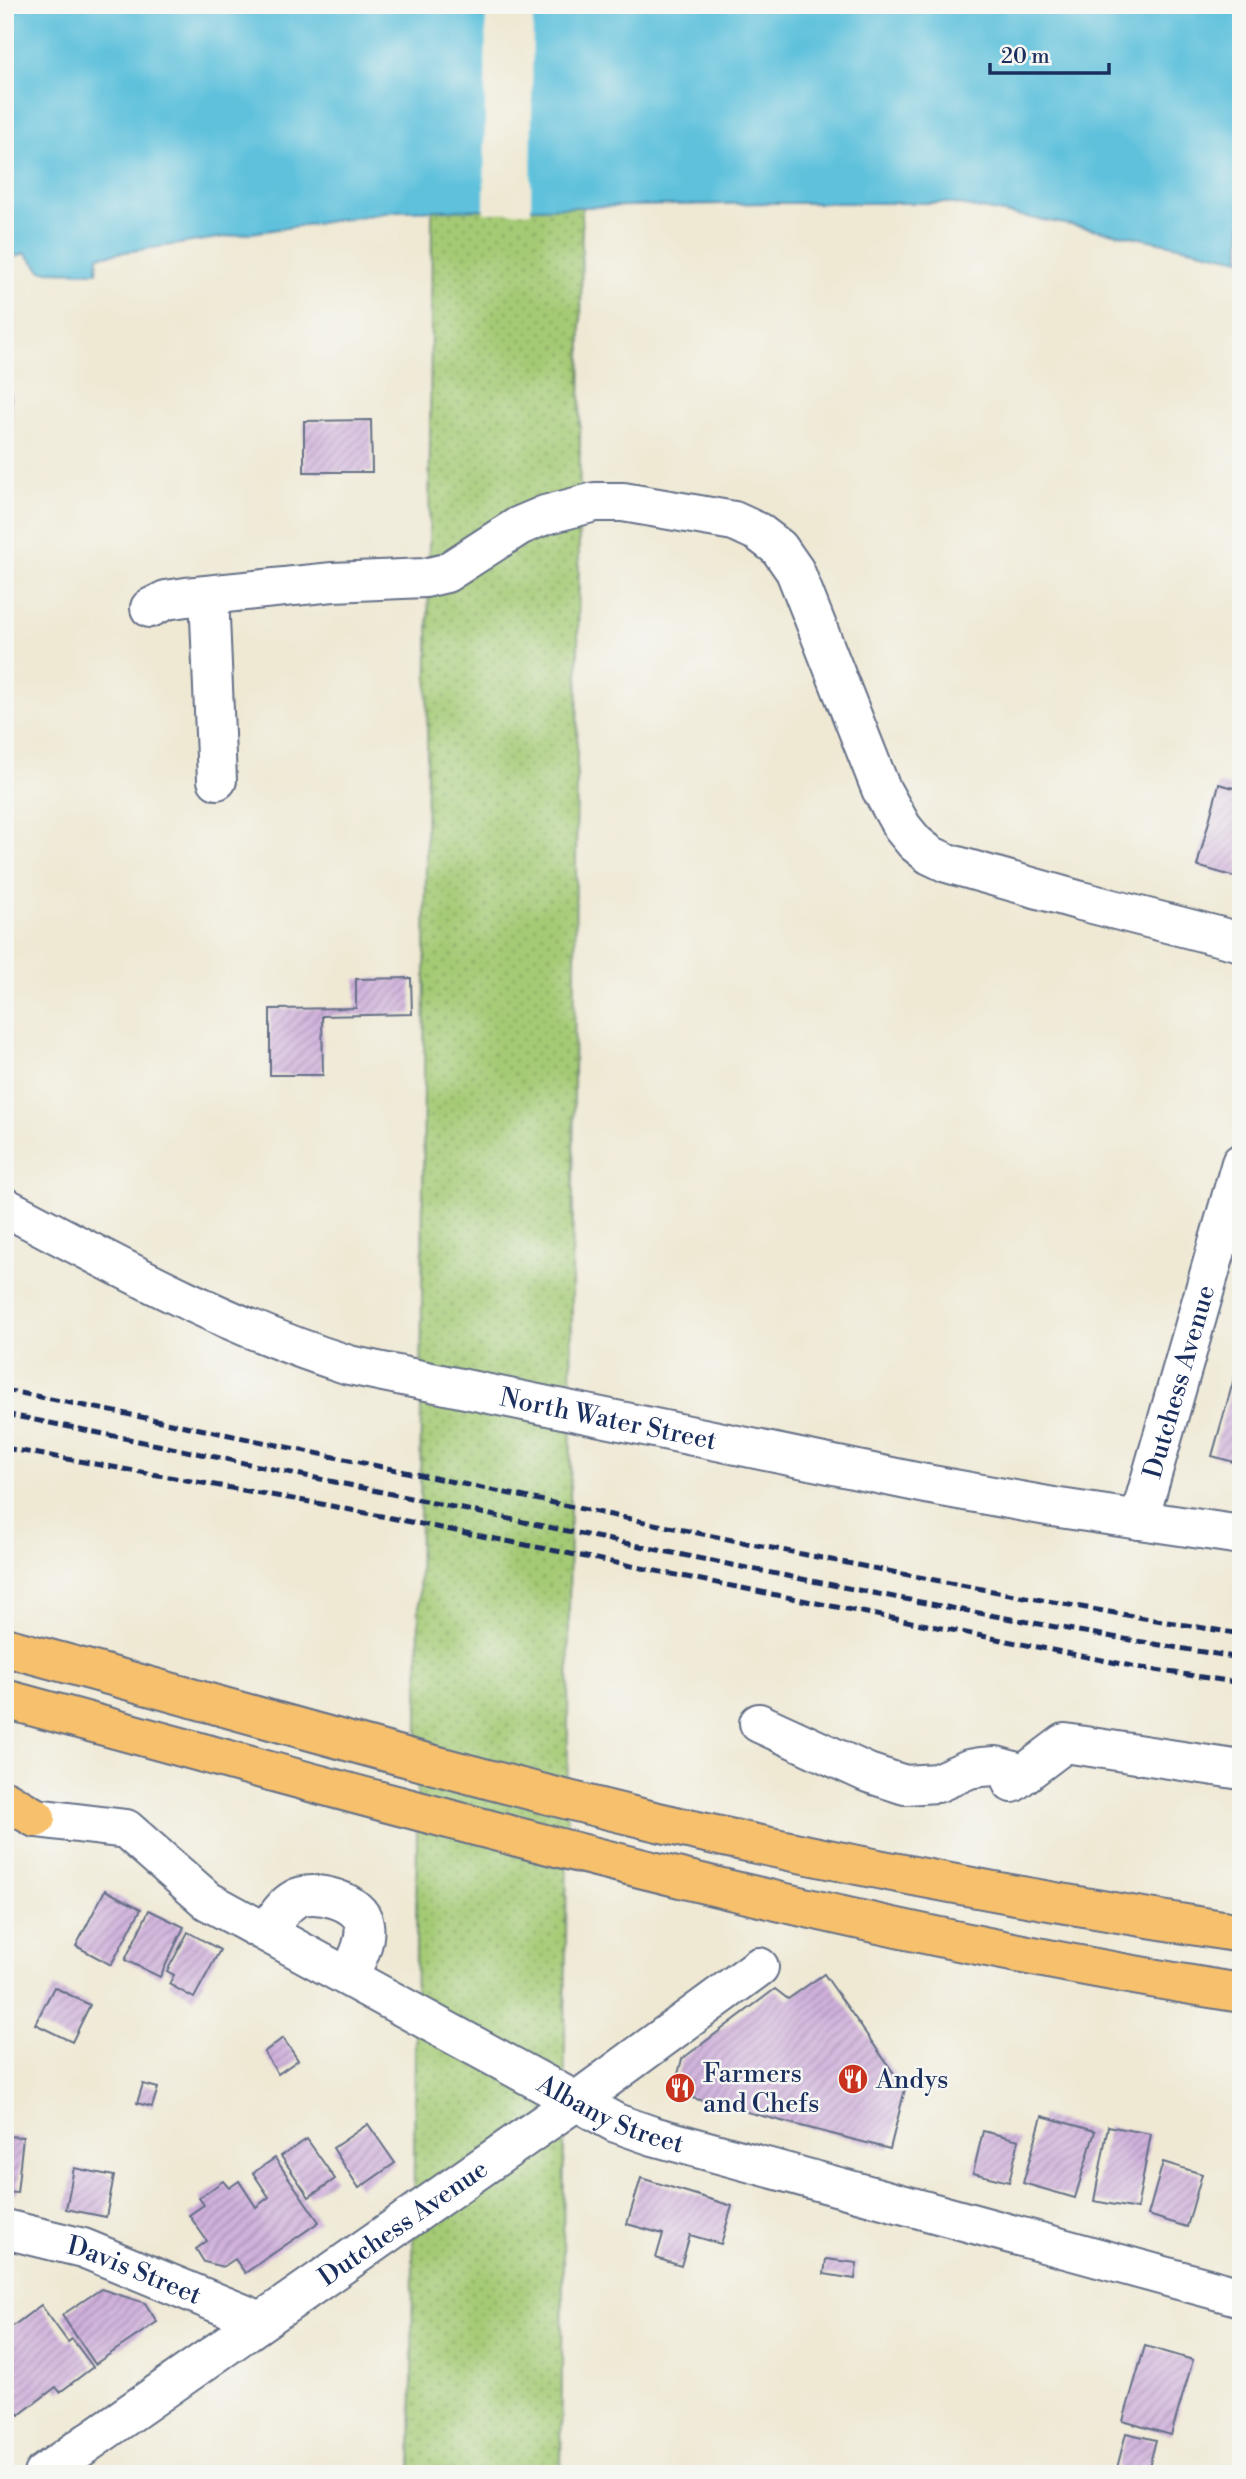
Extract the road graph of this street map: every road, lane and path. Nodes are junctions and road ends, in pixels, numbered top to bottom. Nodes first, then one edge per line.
1 (209, 595) junction
2 (150, 608) dead end
3 (217, 780) dead end
4 (1241, 942) edge
5 (1241, 1163) edge
6 (5, 1207) edge
7 (1139, 1520) junction
8 (1241, 1535) edge
9 (5, 1647) edge
10 (5, 1699) edge
11 (759, 1723) dead end
12 (1241, 1770) edge
13 (21, 1809) edge
14 (267, 1932) junction
15 (1241, 1933) edge
16 (759, 1967) dead end
17 (349, 1976) junction
18 (1241, 1993) edge
19 (575, 2102) junction
20 (5, 2229) edge
21 (1241, 2297) edge
22 (261, 2321) junction
23 (43, 2474) edge

1 - 2 street
1 - 3 street
1 - 4 street
5 - 7 street, Dutchess Avenue
6 - 7 street, North Water Street
7 - 8 street, North Water Street
9 - 15 highway
10 - 18 highway
11 - 12 street
13 - 14 street, Albany Street
14 - 17 street, Albany Street
14 - 17 street
16 - 19 street, Dutchess Avenue
17 - 19 street, Albany Street
19 - 21 street, Albany Street
19 - 22 street, Dutchess Avenue
20 - 22 street, Davis Street
22 - 23 street, Dutchess Avenue

